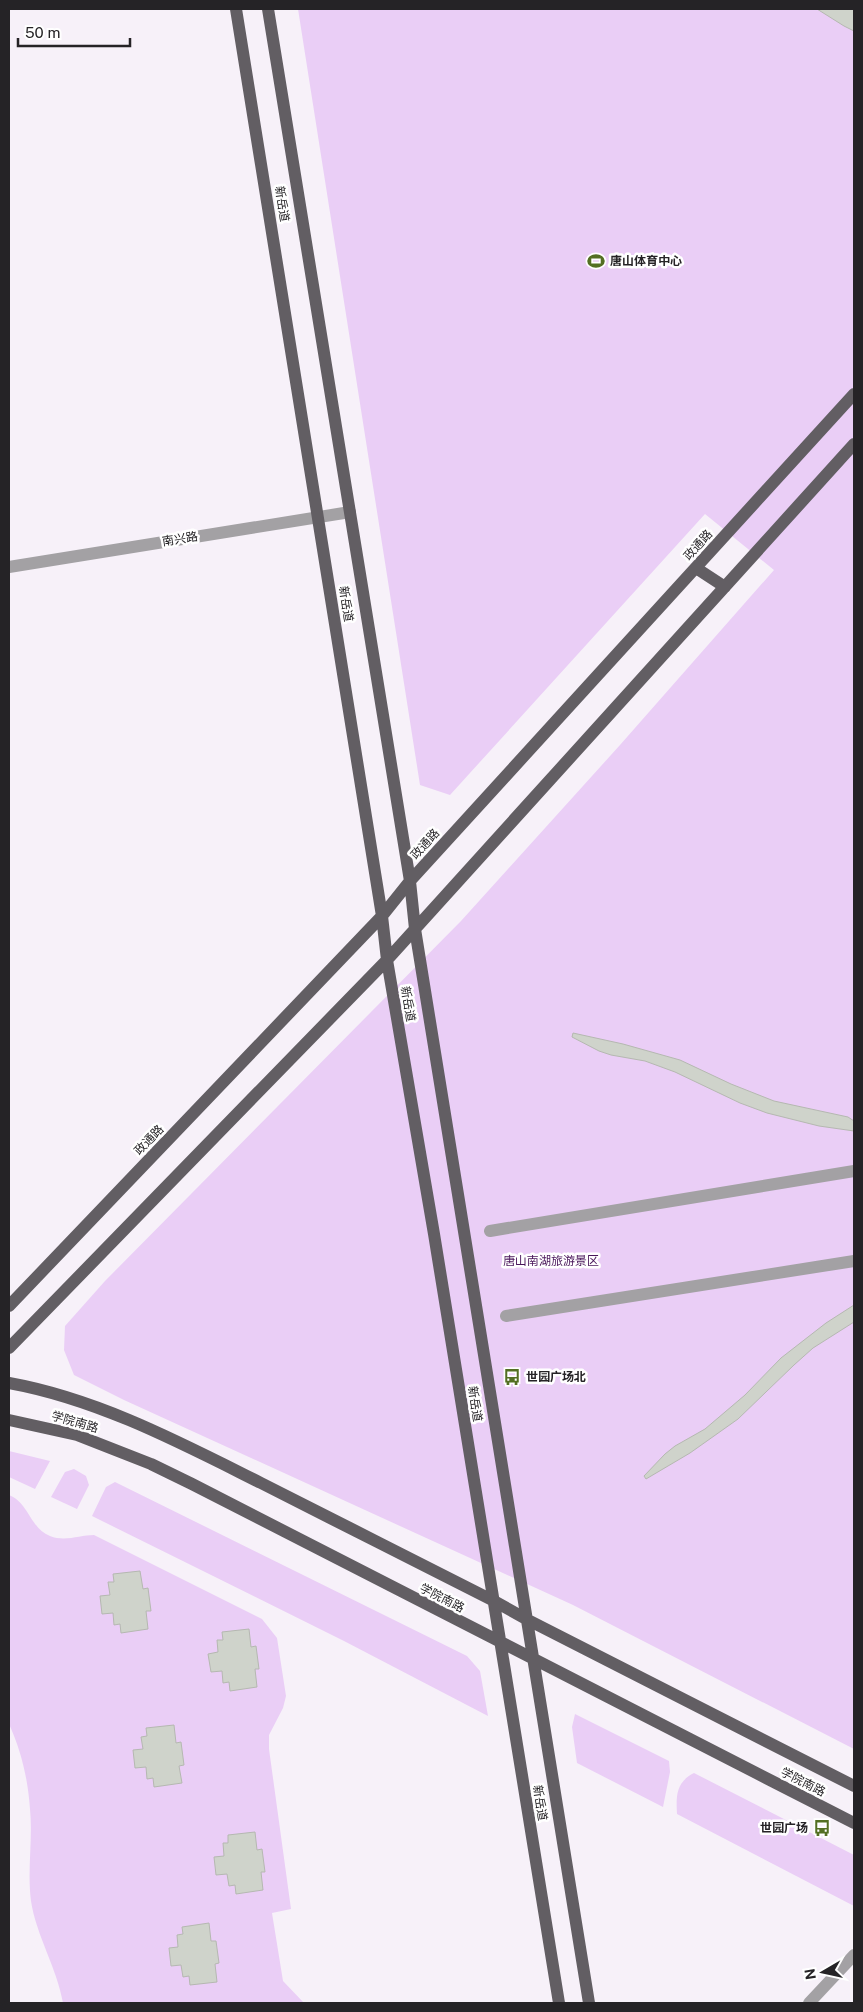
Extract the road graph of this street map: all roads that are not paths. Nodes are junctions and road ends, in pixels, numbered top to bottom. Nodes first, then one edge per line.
1 (236, 9) edge
2 (268, 9) edge
3 (854, 394) edge
4 (854, 444) edge
5 (350, 512) junction
6 (318, 517) junction
7 (9, 567) edge
8 (696, 568) junction
9 (725, 587) junction
10 (410, 880) junction
11 (382, 916) junction
12 (414, 929) junction
13 (386, 960) junction
14 (854, 1172) edge
15 (490, 1231) dead end
16 (854, 1261) edge
17 (9, 1306) edge
18 (506, 1316) dead end
19 (9, 1348) edge
20 (9, 1383) edge
21 (9, 1420) edge
22 (494, 1601) junction
23 (528, 1620) junction
24 (500, 1643) junction
25 (535, 1659) junction
26 (854, 1786) edge
27 (854, 1823) edge
28 (854, 1954) edge
29 (559, 2003) edge
30 (589, 2003) edge
31 (810, 2003) edge

1 - 6 main road, 新岳道
2 - 5 main road, 新岳道
3 - 8 main road, 政通路
4 - 9 main road
5 - 6 street, 南兴路
5 - 10 main road, 新岳道
6 - 7 street, 南兴路
6 - 11 main road, 新岳道
8 - 9 main road
8 - 10 main road, 政通路
9 - 12 main road
10 - 11 main road, 政通路
10 - 12 main road, 新岳道
11 - 13 main road, 新岳道
11 - 17 main road, 政通路
12 - 13 main road
12 - 23 main road, 新岳道
13 - 19 main road
13 - 22 main road, 新岳道
14 - 15 street
16 - 18 street
20 - 22 main road, 学院南路
21 - 24 main road, 学院南路
22 - 23 main road, 学院南路
22 - 24 main road, 新岳道
23 - 25 main road, 新岳道
23 - 26 main road, 学院南路
24 - 25 main road, 学院南路
24 - 29 main road, 新岳道
25 - 27 main road, 学院南路
25 - 30 main road, 新岳道
28 - 31 street

